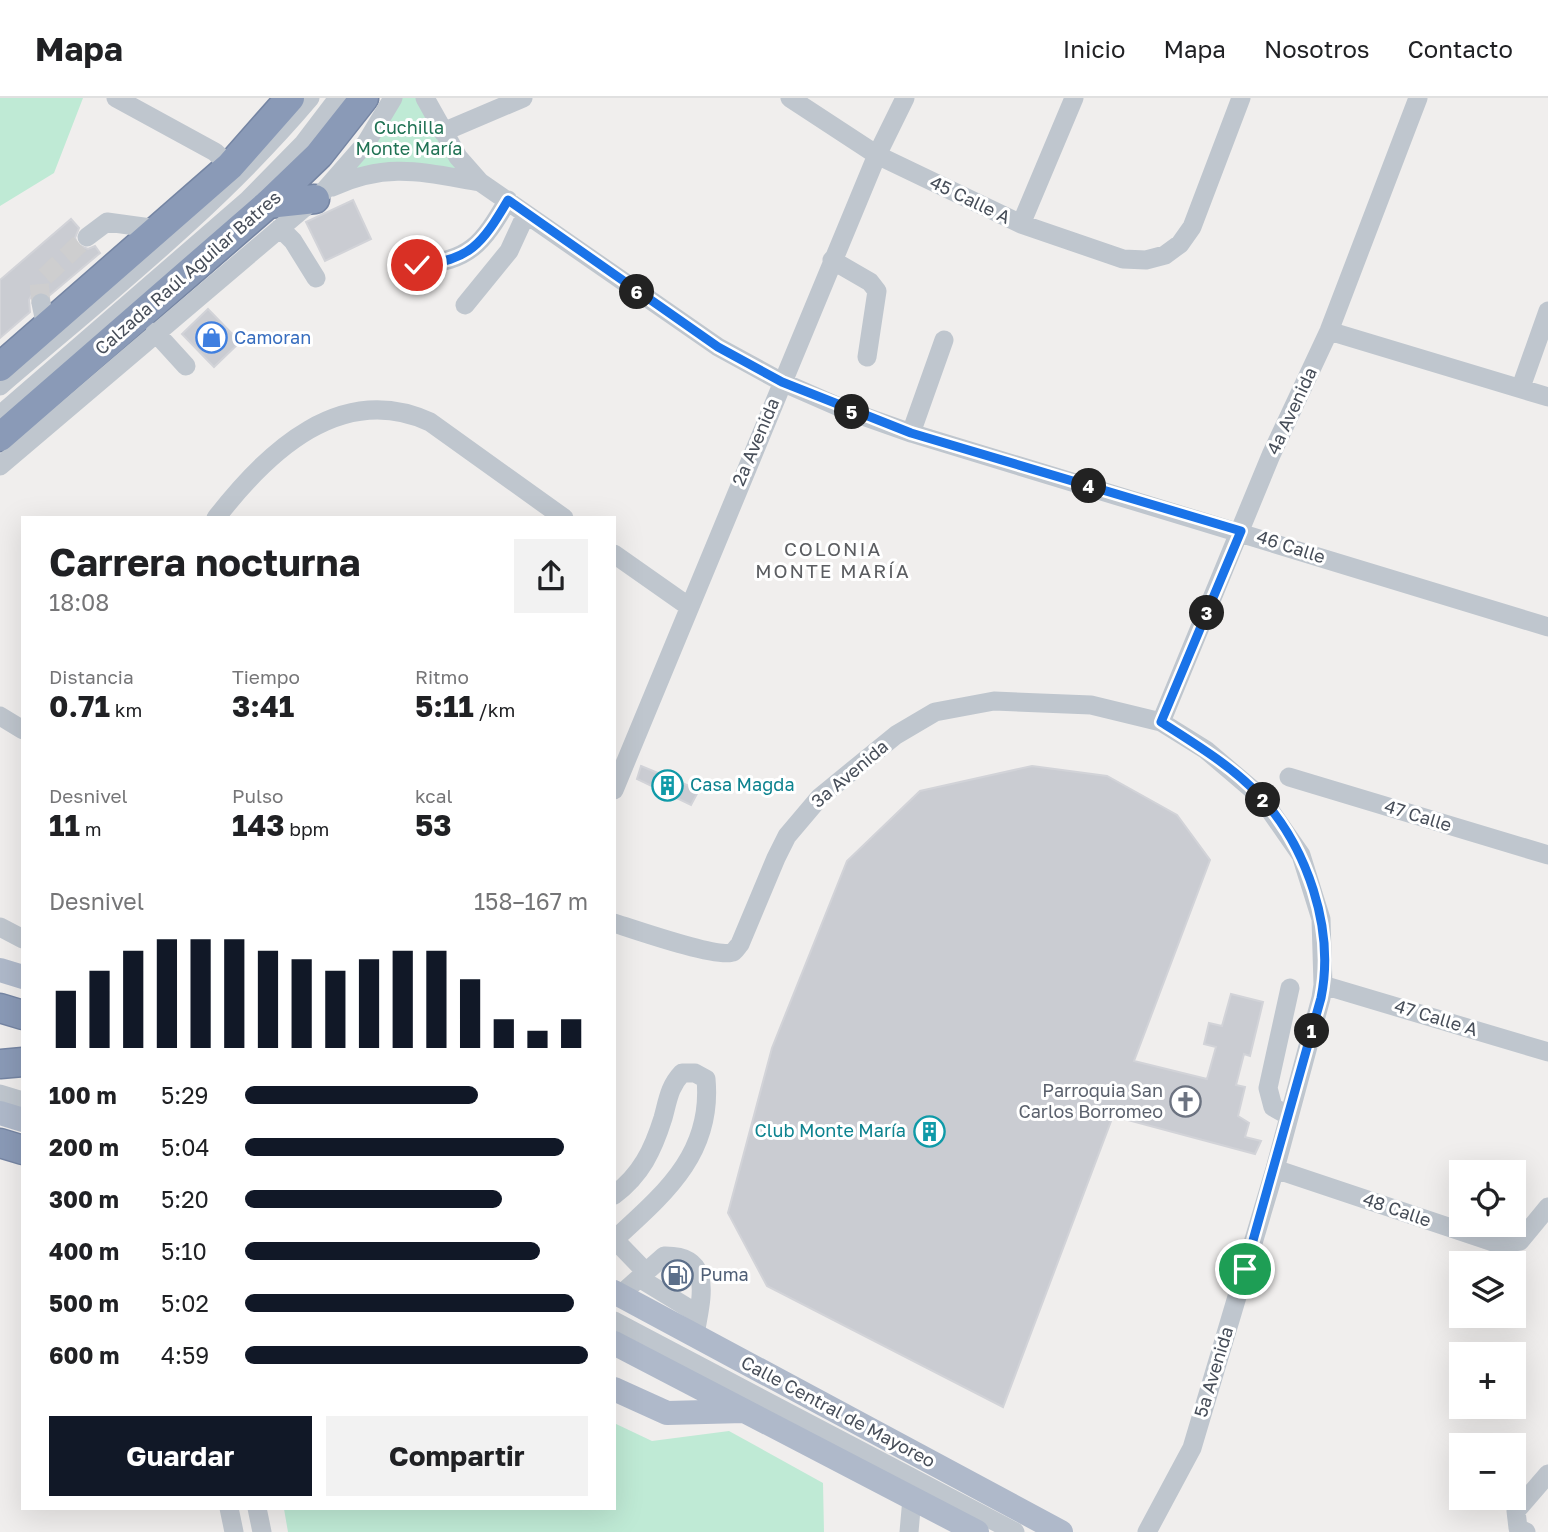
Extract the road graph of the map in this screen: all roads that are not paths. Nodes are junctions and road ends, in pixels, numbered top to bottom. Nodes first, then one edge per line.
1 (116, 98) edge
2 (290, 98) edge
3 (310, 98) edge
4 (338, 98) edge
5 (364, 98) edge
6 (393, 98) edge
7 (425, 98) edge
8 (523, 98) edge
9 (790, 98) edge
10 (905, 98) edge
11 (1074, 98) edge
12 (1241, 98) edge
13 (1418, 98) edge
14 (443, 132) junction
15 (877, 155) junction
16 (230, 166) junction
17 (480, 182) junction
18 (319, 195) junction
19 (508, 200) junction
20 (526, 214) junction
21 (274, 216) junction
22 (1021, 224) junction
23 (158, 229) junction
24 (87, 237) tunnel mouth
25 (832, 260) junction
26 (417, 265) dead end
27 (316, 278) dead end
28 (465, 305) dead end
29 (1548, 311) edge
30 (1329, 331) junction
31 (155, 332) junction
32 (944, 340) dead end
33 (867, 357) dead end
34 (186, 366) dead end
35 (0, 367) edge
36 (782, 382) junction
37 (0, 386) edge
38 (1521, 387) junction
39 (1548, 397) edge
40 (0, 415) edge
41 (911, 433) junction
42 (0, 437) edge
43 (0, 466) edge
44 (217, 516) edge
45 (561, 516) edge
46 (1241, 531) junction
47 (616, 555) edge
48 (688, 606) junction
49 (1548, 627) edge
50 (0, 716) edge
51 (1161, 722) junction
52 (21, 729) edge
53 (1289, 777) dead end
54 (616, 785) edge
55 (1548, 855) edge
56 (616, 924) edge
57 (0, 927) edge
58 (21, 938) edge
59 (0, 970) edge
60 (21, 976) edge
61 (1323, 985) junction
62 (1290, 988) dead end
63 (0, 1008) edge
64 (21, 1014) edge
65 (0, 1029) edge
66 (21, 1032) edge
67 (1548, 1052) edge
68 (21, 1062) edge
69 (0, 1064) edge
70 (0, 1094) edge
71 (21, 1100) edge
72 (0, 1114) edge
73 (1289, 1116) junction
74 (21, 1119) edge
75 (0, 1143) edge
76 (21, 1149) edge
77 (1275, 1169) junction
78 (616, 1194) edge
79 (1548, 1207) edge
80 (616, 1239) edge
81 (616, 1241) edge
82 (643, 1275) junction
83 (617, 1294) edge
84 (616, 1322) edge
85 (697, 1325) junction
86 (616, 1344) edge
87 (616, 1390) edge
88 (744, 1411) junction
89 (1548, 1474) edge
90 (912, 1498) junction
91 (229, 1510) edge
92 (257, 1510) edge
93 (234, 1532) edge
94 (262, 1532) edge
95 (909, 1532) edge
96 (977, 1532) edge
97 (1015, 1532) edge
98 (1061, 1532) edge
99 (1147, 1532) edge
100 (1526, 1532) edge

1 - 16 street
2 - 16 highway
3 - 37 street
4 - 40 street
5 - 21 highway, Calzada Raúl Aguilar Batres
6 - 18 street
7 - 14 street, 46 Calle
8 - 14 street
9 - 15 street, 45 Calle A
10 - 15 street, 2a Avenida
11 - 22 street
12 - 22 street, 45 Calle A
13 - 30 street, 4a Avenida
14 - 17 street, 46 Calle
15 - 22 street, 45 Calle A
15 - 25 street, 2a Avenida
16 - 23 highway
17 - 18 street, 46 Calle
17 - 19 street, 46 Calle
18 - 21 highway
19 - 20 street, 46 Calle
19 - 26 street
20 - 28 street
20 - 36 street, 46 Calle
21 - 27 street
21 - 31 street
21 - 42 highway, Calzada Raúl Aguilar Batres
23 - 24 street
23 - 35 highway
25 - 33 street
25 - 36 street, 2a Avenida
29 - 38 street
30 - 38 street
30 - 46 street, 4a Avenida
31 - 34 street
31 - 43 street
32 - 41 street
36 - 41 street, 46 Calle
36 - 48 street, 2a Avenida
38 - 39 street
41 - 46 street, 46 Calle
44 - 45 street
46 - 49 street, 46 Calle
46 - 51 street, 4a Avenida
47 - 48 street
48 - 54 street, 2a Avenida
50 - 52 street
51 - 56 street, 3a Avenida
51 - 61 street, 5a Avenida
53 - 55 street, 47 Calle
57 - 58 street
59 - 60 main road
61 - 67 street, 47 Calle A
61 - 73 street, 5a Avenida
62 - 73 street
63 - 64 highway
65 - 66 highway
68 - 69 highway
70 - 71 street
72 - 74 main road
73 - 77 street, 5a Avenida
75 - 76 highway
77 - 79 street, 48 Calle
77 - 99 street, 5a Avenida
78 - 80 street
81 - 82 street
82 - 83 street
82 - 85 street
82 - 85 street
83 - 85 main road, Calle Central de Mayoreo
84 - 97 street
85 - 98 main road, Calle Central de Mayoreo
86 - 88 main road
87 - 88 main road
88 - 90 main road
89 - 100 street
90 - 95 street
90 - 96 main road
91 - 93 street
92 - 94 street

